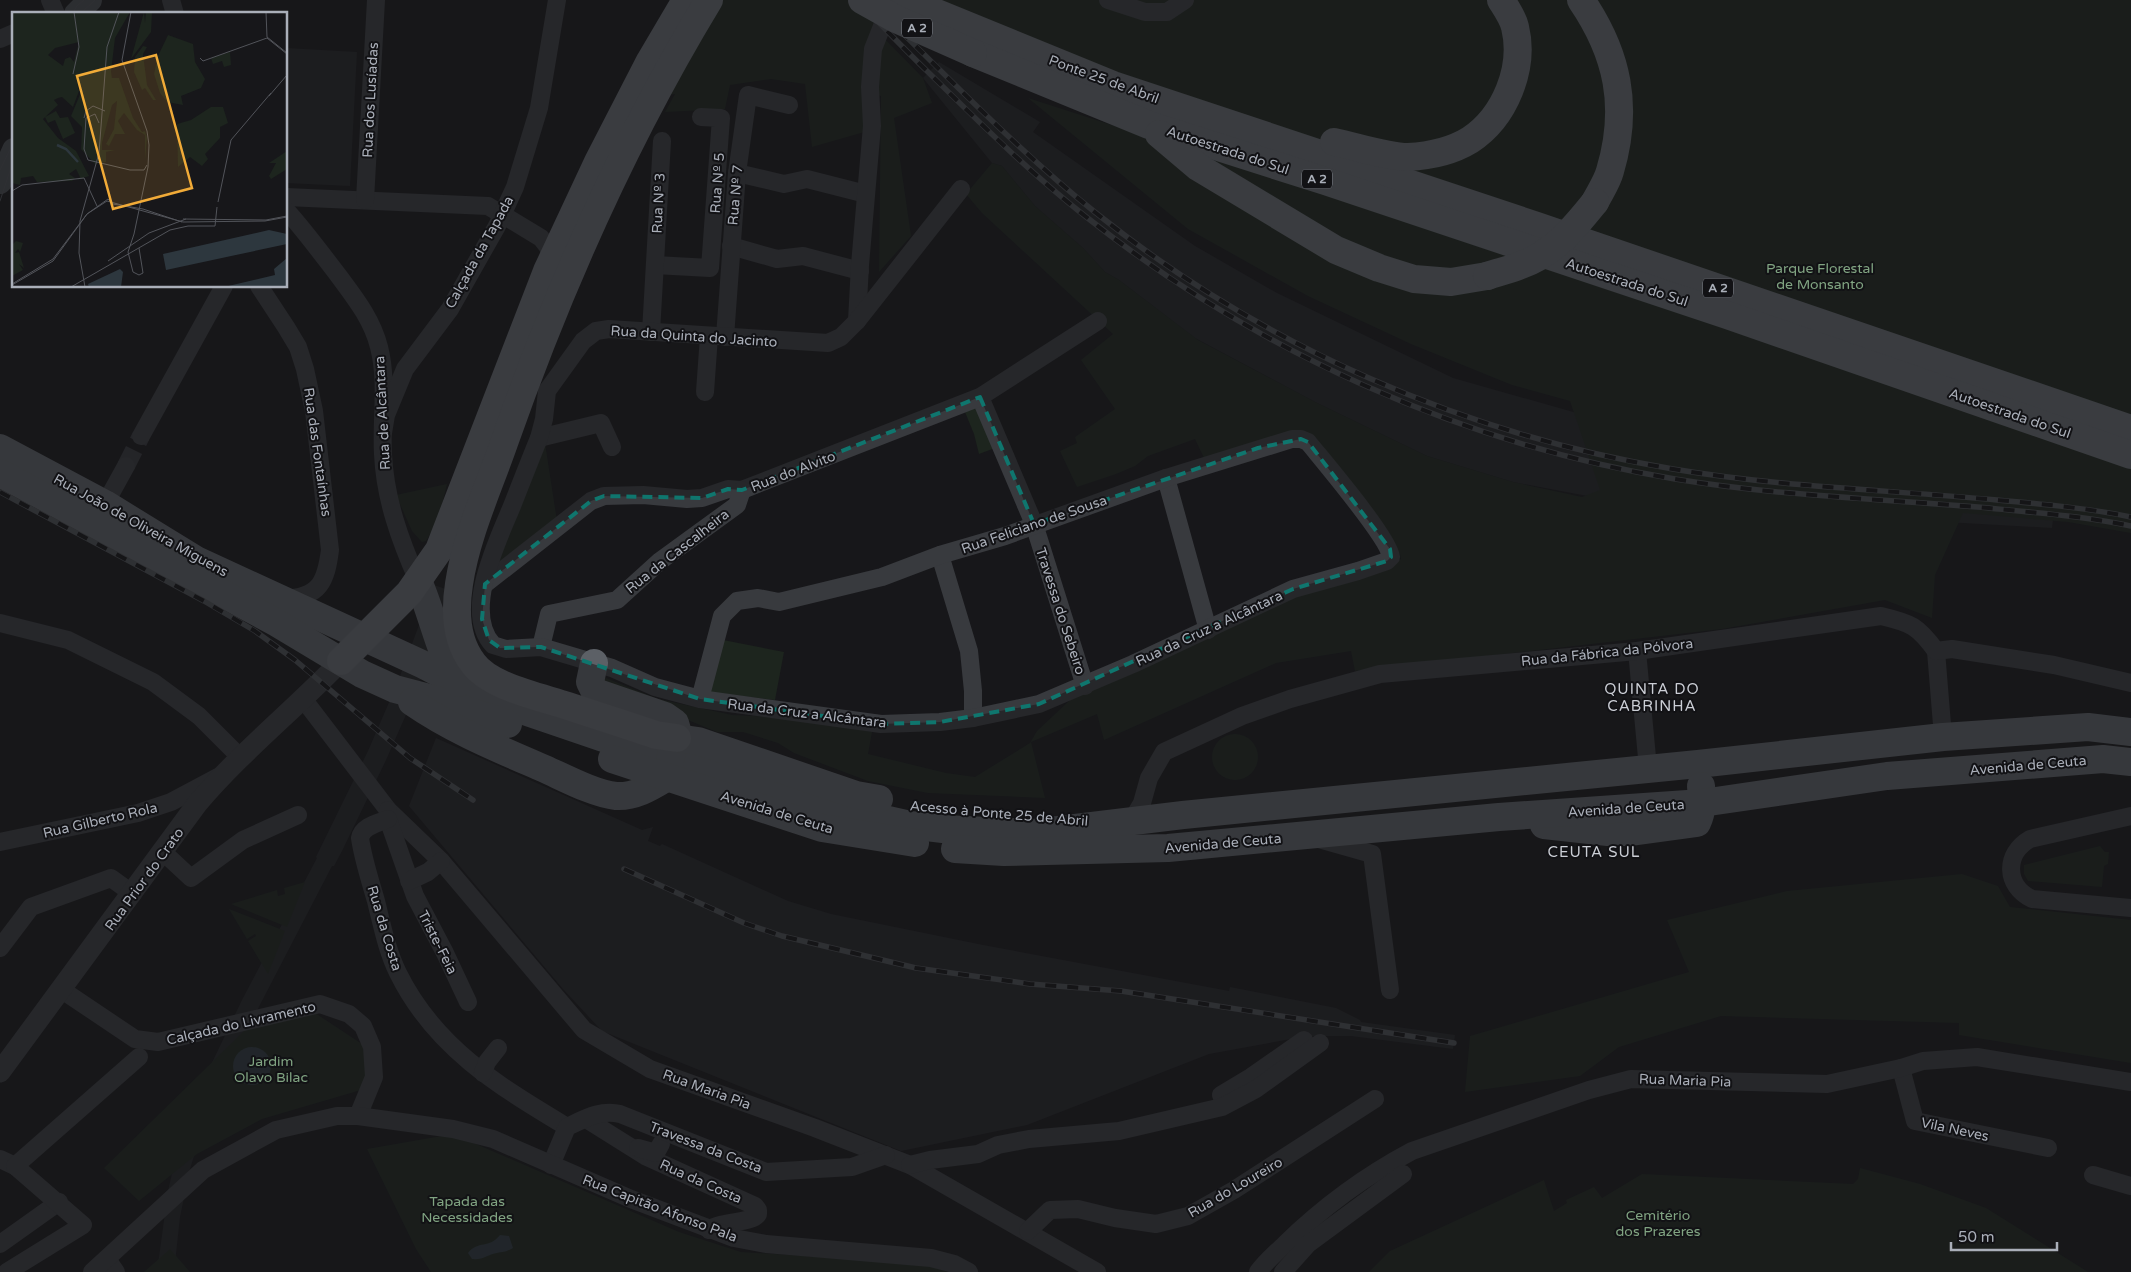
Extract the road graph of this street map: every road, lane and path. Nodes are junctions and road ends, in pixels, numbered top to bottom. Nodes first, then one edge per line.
1 (50, 0) edge
2 (90, 0) edge
3 (376, 0) edge
4 (557, 0) edge
5 (686, 0) edge
6 (709, 0) edge
7 (862, 0) edge
8 (895, 0) edge
9 (906, 0) edge
10 (1108, 0) edge
11 (1185, 0) edge
12 (1501, 0) edge
13 (1581, 0) edge
14 (55, 12) edge
15 (78, 12) edge
16 (12, 34) edge
17 (0, 39) edge
18 (978, 43) junction
19 (789, 105) dead end
20 (701, 117) dead end
21 (1149, 125) junction
22 (662, 141) dead end
23 (1305, 149) junction
24 (12, 155) edge
25 (737, 173) junction
26 (0, 182) edge
27 (960, 189) dead end
28 (866, 194) junction
29 (288, 197) edge
30 (365, 200) junction
31 (288, 212) edge
32 (502, 215) junction
33 (731, 246) junction
34 (655, 265) junction
35 (547, 271) junction
36 (860, 271) junction
37 (223, 288) edge
38 (260, 288) edge
39 (857, 321) junction
40 (1098, 321) dead end
41 (652, 332) junction
42 (717, 337) junction
43 (705, 392) dead end
44 (980, 397) junction
45 (2131, 429) edge
46 (383, 433) junction
47 (141, 436) tunnel mouth
48 (539, 438) junction
49 (612, 447) dead end
50 (0, 448) edge
51 (2131, 455) edge
52 (126, 466) tunnel mouth
53 (0, 473) edge
54 (1166, 478) junction
55 (742, 490) junction
56 (106, 504) junction
57 (1034, 524) junction
58 (1386, 544) joint
59 (940, 555) junction
60 (418, 581) junction
61 (485, 584) junction
62 (282, 599) junction
63 (0, 623) edge
64 (1208, 630) junction
65 (364, 639) junction
66 (541, 647) junction
67 (1637, 651) junction
68 (1936, 651) junction
69 (341, 661) junction
70 (594, 663) junction
71 (2131, 682) edge
72 (458, 683) junction
73 (1085, 686) junction
74 (700, 699) junction
75 (304, 700) junction
76 (973, 718) junction
77 (2131, 732) edge
78 (1943, 737) junction
79 (660, 749) junction
80 (1766, 755) junction
81 (240, 757) junction
82 (2131, 762) edge
83 (1698, 764) junction
84 (1648, 768) junction
85 (223, 774) junction
86 (1769, 794) junction
87 (1702, 802) junction
88 (298, 814) dead end
89 (388, 814) junction
90 (2131, 816) edge
91 (1122, 823) junction
92 (1308, 835) junction
93 (0, 842) edge
94 (163, 852) junction
95 (442, 861) junction
96 (409, 881) junction
97 (133, 894) junction
98 (2131, 908) edge
99 (0, 948) edge
100 (62, 990) junction
101 (1390, 990) dead end
102 (468, 1002) dead end
103 (1312, 1042) dead end
104 (498, 1048) dead end
105 (140, 1057) dead end
106 (1901, 1068) junction
107 (0, 1072) edge
108 (482, 1073) junction
109 (2131, 1082) edge
110 (1375, 1099) dead end
111 (358, 1116) junction
112 (586, 1118) junction
113 (568, 1126) junction
114 (661, 1144) dead end
115 (631, 1146) junction
116 (2048, 1148) dead end
117 (886, 1155) junction
118 (8, 1163) edge
119 (910, 1165) junction
120 (551, 1166) junction
121 (1403, 1174) dead end
122 (2093, 1175) dead end
123 (2131, 1186) edge
124 (59, 1202) junction
125 (709, 1230) junction
126 (1028, 1231) junction
127 (0, 1244) edge
128 (111, 1266) edge
129 (7, 1272) edge
130 (92, 1272) edge
131 (970, 1272) edge
132 (1097, 1272) edge
133 (1258, 1272) edge
134 (1283, 1272) edge

1 - 14 street
2 - 15 main road
3 - 30 street, Rua dos Lusíadas
4 - 32 street, Calçada da Tapada
5 - 35 highway
6 - 79 highway
7 - 18 highway, Ponte 25 de Abril / A 2, bridge
8 - 28 street
9 - 18 highway, Ponte 25 de Abril / A 2
10 - 11 street
12 - 23 highway
13 - 21 highway, bridge
16 - 17 street
18 - 21 highway, Ponte 25 de Abril / A 2
18 - 23 highway, Ponte 25 de Abril / A 2
19 - 25 street, Rua Nº 7
20 - 34 street, Rua Nº 5
21 - 51 highway, Autoestrada do Sul / A 2
22 - 34 street, Rua Nº 3
23 - 45 highway, Autoestrada do Sul / A 2
24 - 26 main road
25 - 28 street
25 - 33 street, Rua Nº 7
27 - 39 street, Rua da Quinta do Jacinto
28 - 36 street
29 - 30 street
30 - 32 street
31 - 46 street, Rua de Alcântara
32 - 35 street
32 - 46 street, Calçada da Tapada
33 - 36 street
33 - 42 street, Rua Nº 7
34 - 41 street, Rua Nº 3
35 - 60 highway
36 - 39 street
37 - 47 street
38 - 62 street, Rua das Fontaínhas
39 - 42 street, Rua da Quinta do Jacinto
40 - 44 street, Rua do Alvito
41 - 42 street, Rua da Quinta do Jacinto
41 - 48 street, Rua da Quinta do Jacinto
42 - 43 street, Rua Nº 7
44 - 55 street, Rua do Alvito
44 - 57 street, Travessa do Sebeiro
46 - 60 street, Rua de Alcântara
48 - 49 street
48 - 61 street, Rua da Quinta do Jacinto
50 - 56 highway, Rua João de Oliveira Miguens
52 - 56 street
53 - 69 highway, Rua João de Oliveira Miguens
54 - 57 street, Rua Feliciano de Sousa
54 - 58 street, Rua Feliciano de Sousa
54 - 64 street
55 - 61 street, Rua do Alvito
55 - 66 street, Rua da Cascalheira
56 - 62 highway, Rua João de Oliveira Miguens
57 - 59 street, Rua Feliciano de Sousa
57 - 73 street, Travessa do Sebeiro
58 - 64 street, Rua da Cruz a Alcântara
59 - 74 street, Rua Feliciano de Sousa
59 - 76 street
60 - 65 highway
60 - 72 highway
61 - 66 street, Rua da Cruz a Alcântara
62 - 65 highway, Rua João de Oliveira Miguens
63 - 81 street
64 - 73 street, Rua da Cruz a Alcântara
65 - 69 highway
65 - 72 highway, Rua João de Oliveira Miguens
66 - 70 street, Rua da Cruz a Alcântara
67 - 68 street, Rua da Fábrica da Pólvora
67 - 84 street
67 - 91 street, Rua da Fábrica da Pólvora
68 - 71 street
68 - 78 street
69 - 75 street, Rua Prior do Crato
69 - 79 highway
70 - 74 street, Rua da Cruz a Alcântara
70 - 79 highway
72 - 79 highway, Avenida de Ceuta
73 - 76 street, Rua da Cruz a Alcântara
74 - 76 street, Rua da Cruz a Alcântara
75 - 81 street, Rua Prior do Crato
75 - 89 street
77 - 78 highway
78 - 80 highway
79 - 91 highway, Acesso à Ponte 25 de Abril
79 - 92 highway, Avenida de Ceuta
80 - 83 highway
80 - 86 highway
81 - 85 street, Rua Prior do Crato
82 - 86 highway, Avenida de Ceuta
83 - 84 highway
83 - 87 highway
84 - 91 highway
85 - 93 street, Rua Gilberto Rola
85 - 94 street, Rua Prior do Crato
86 - 87 highway, Avenida de Ceuta
87 - 92 highway, Avenida de Ceuta
88 - 94 street
89 - 95 street, Rua Maria Pia
89 - 96 street, Triste-Feia
89 - 108 street, Rua da Costa
90 - 98 street
92 - 101 street
94 - 97 street, Rua Prior do Crato
95 - 96 street
95 - 117 street, Rua Maria Pia
96 - 102 street, Triste-Feia
97 - 99 street
97 - 100 street, Rua Prior do Crato
100 - 107 street, Rua Prior do Crato
100 - 111 street, Calçada do Livramento
103 - 119 street
104 - 108 street
105 - 118 street
106 - 109 street, Rua Maria Pia
106 - 116 street, Vila Neves
106 - 133 street, Rua Maria Pia
108 - 113 street, Rua da Costa
110 - 126 street, Rua do Loureiro
111 - 120 street, Rua Capitão Afonso Pala
111 - 128 street, Rua Capitão Afonso Pala
112 - 113 street
112 - 115 street, Rua da Costa
112 - 117 street, Travessa da Costa
113 - 120 street
114 - 115 street
115 - 125 street, Rua da Costa
117 - 119 street, Rua Maria Pia
118 - 124 street
119 - 126 street, Rua Maria Pia
120 - 125 street, Rua Capitão Afonso Pala
121 - 134 street
122 - 123 street
124 - 127 street
124 - 129 street
125 - 131 street, Rua Capitão Afonso Pala
126 - 132 street, Rua Maria Pia
128 - 130 street, Rua Capitão Afonso Pala

